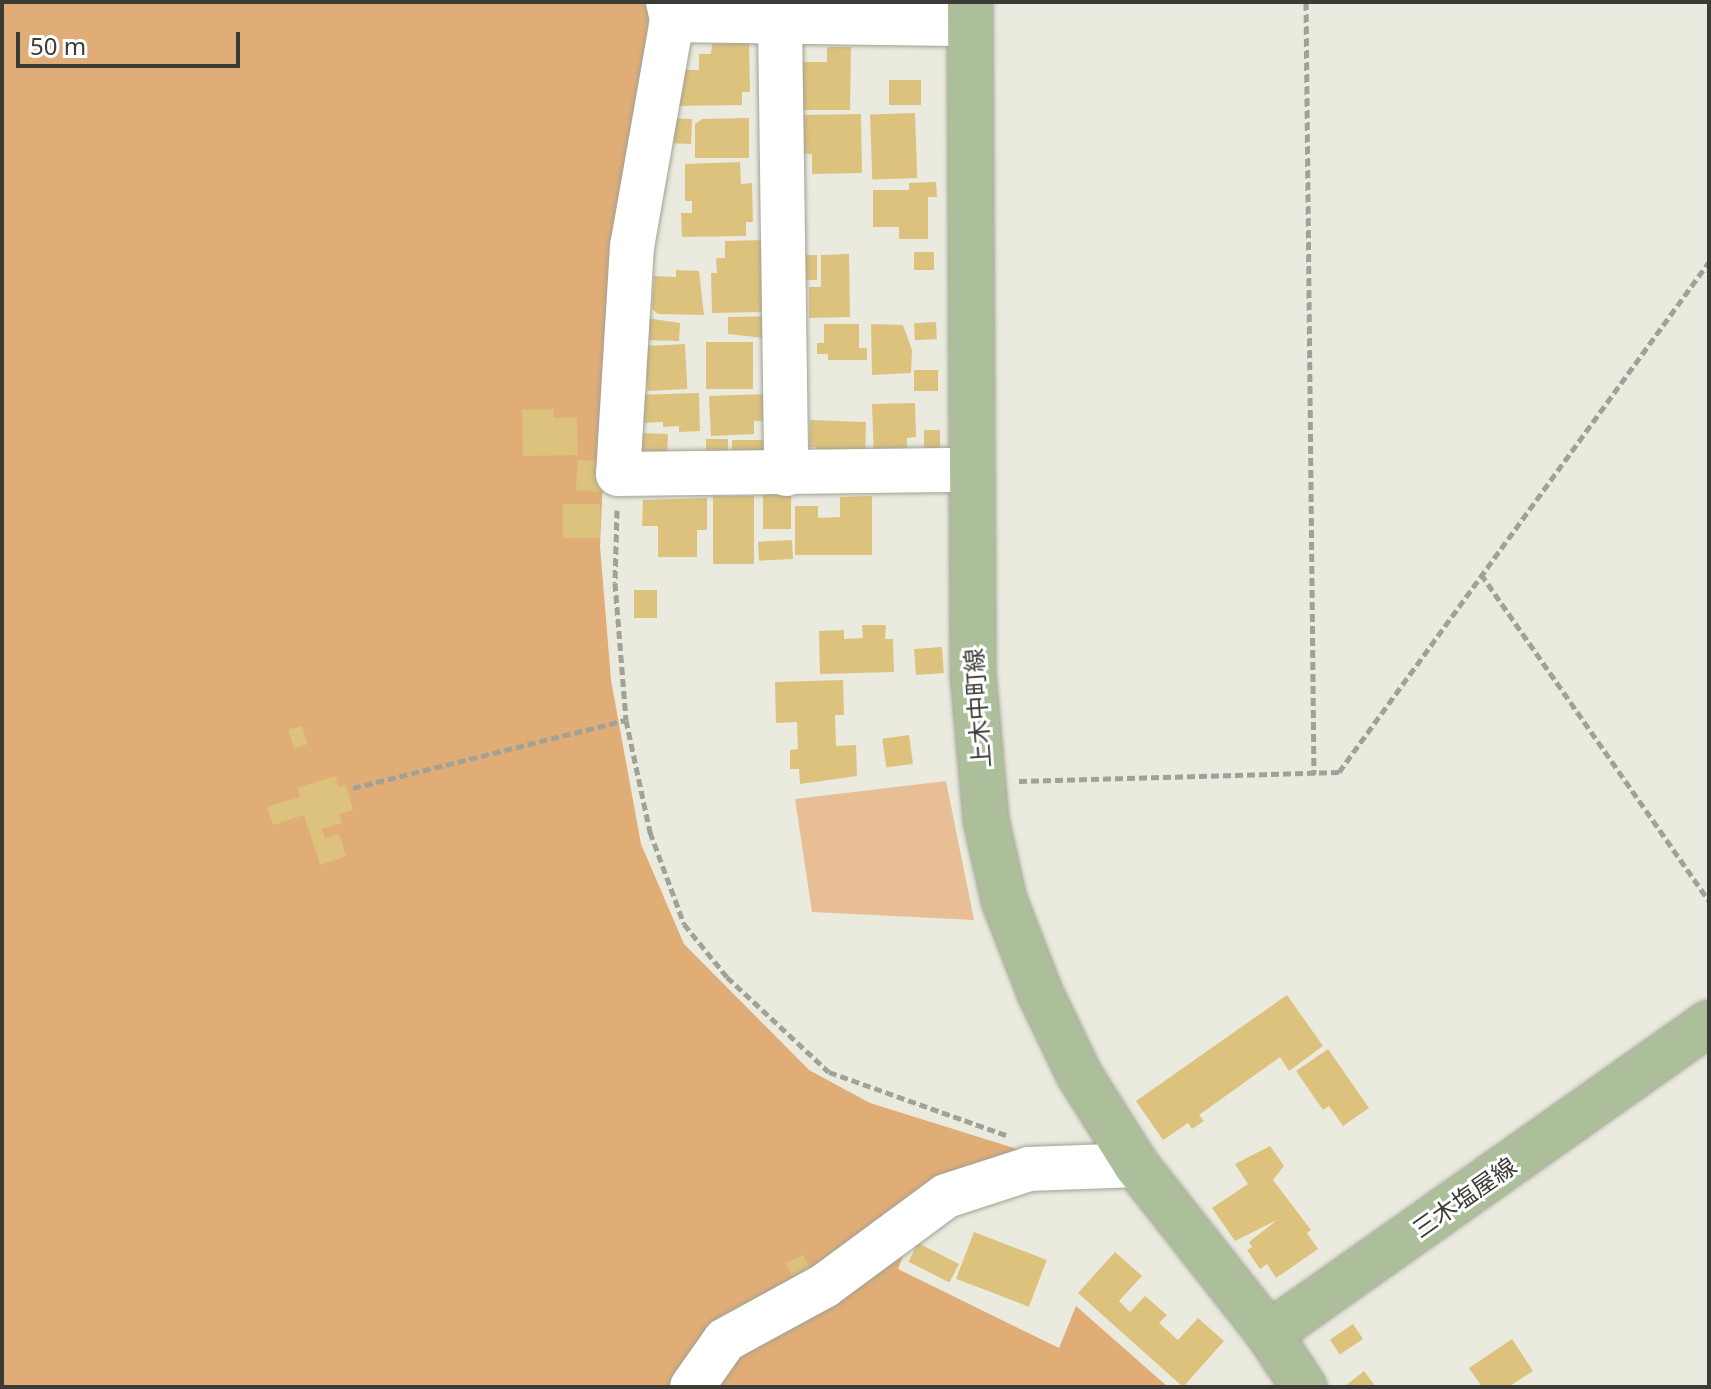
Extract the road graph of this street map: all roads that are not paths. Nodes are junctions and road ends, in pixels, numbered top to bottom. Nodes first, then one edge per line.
1 (670, 11) edge
2 (970, 13) edge
3 (780, 23) junction
4 (969, 470) junction
5 (786, 474) junction
6 (1709, 1023) edge
7 (1136, 1165) junction
8 (1269, 1334) junction
9 (692, 1387) edge
10 (1304, 1387) edge

1 - 3 street
1 - 5 street
2 - 3 street
2 - 4 main road, 上木中町線
3 - 5 street
4 - 5 street
4 - 7 main road, 上木中町線
6 - 8 main road, 三木塩屋線
7 - 8 main road, 上木中町線
7 - 9 street
8 - 10 main road

